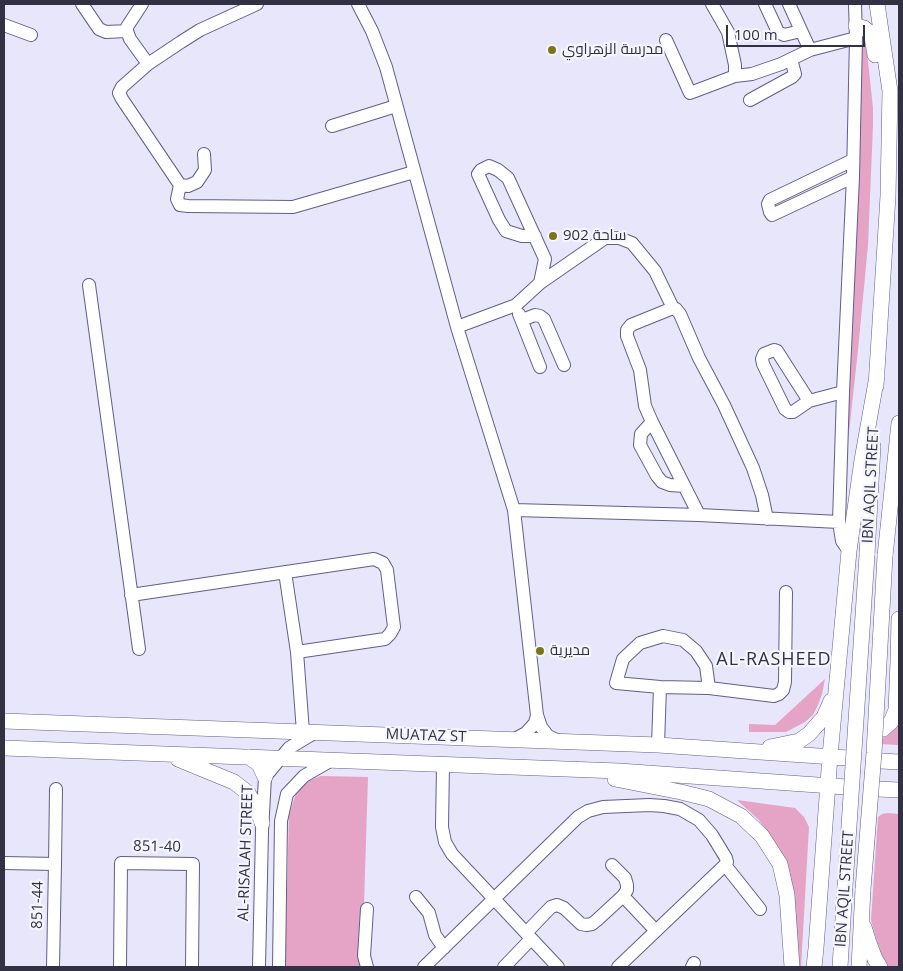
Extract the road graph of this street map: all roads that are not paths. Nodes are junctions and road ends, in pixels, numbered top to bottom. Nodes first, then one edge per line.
1 (82, 4) edge
2 (142, 4) edge
3 (256, 4) edge
4 (358, 4) edge
5 (712, 4) edge
6 (765, 4) edge
7 (789, 4) edge
8 (855, 4) edge
9 (867, 4) edge
10 (877, 4) edge
11 (4, 25) edge
12 (802, 31) junction
13 (126, 32) junction
14 (856, 32) junction
15 (31, 35) dead end
16 (666, 40) dead end
17 (810, 50) junction
18 (791, 59) junction
19 (148, 64) junction
20 (735, 76) junction
21 (890, 91) junction
22 (750, 100) dead end
23 (396, 106) junction
24 (332, 126) dead end
25 (204, 154) dead end
26 (853, 160) junction
27 (414, 172) junction
28 (822, 175) junction
29 (853, 177) junction
30 (180, 185) junction
31 (827, 189) junction
32 (535, 236) junction
33 (540, 283) junction
34 (89, 285) dead end
35 (516, 305) junction
36 (673, 308) junction
37 (522, 320) junction
38 (457, 327) junction
39 (564, 365) dead end
40 (540, 367) dead end
41 (877, 376) junction
42 (843, 392) junction
43 (809, 401) junction
44 (652, 422) junction
45 (899, 423) edge
46 (684, 486) junction
47 (514, 510) junction
48 (699, 515) junction
49 (767, 519) junction
50 (839, 522) junction
51 (849, 550) junction
52 (285, 572) junction
53 (786, 592) dead end
54 (131, 595) junction
55 (899, 619) edge
56 (139, 649) dead end
57 (297, 652) junction
58 (899, 664) edge
59 (660, 687) junction
60 (709, 688) junction
61 (836, 691) junction
62 (537, 715) junction
63 (4, 721) edge
64 (82, 724) junction
65 (850, 727) dead end
66 (883, 729) dead end
67 (309, 732) junction
68 (516, 740) junction
69 (560, 741) junction
70 (658, 745) junction
71 (4, 748) edge
72 (82, 751) junction
73 (751, 751) junction
74 (167, 754) junction
75 (830, 756) junction
76 (249, 757) junction
77 (279, 758) junction
78 (848, 758) dead end
79 (330, 761) junction
80 (880, 761) dead end
81 (899, 762) edge
82 (443, 765) junction
83 (562, 769) junction
84 (265, 776) junction
85 (828, 786) junction
86 (846, 787) dead end
87 (56, 789) dead end
88 (878, 789) dead end
89 (899, 790) edge
90 (262, 823) junction
91 (4, 863) edge
92 (55, 864) junction
93 (612, 865) dead end
94 (725, 865) junction
95 (622, 896) junction
96 (416, 897) dead end
97 (494, 900) junction
98 (760, 908) dead end
99 (367, 909) dead end
100 (862, 911) junction
101 (260, 927) junction
102 (279, 928) junction
103 (656, 931) junction
104 (528, 936) junction
105 (444, 948) junction
106 (53, 967) edge
107 (120, 967) edge
108 (192, 967) edge
109 (259, 967) edge
110 (279, 967) edge
111 (367, 967) edge
112 (424, 967) edge
113 (504, 967) edge
114 (558, 967) edge
115 (618, 967) edge
116 (792, 967) edge
117 (814, 967) edge
118 (840, 967) edge
119 (859, 967) edge
120 (880, 967) edge

1 - 13 street
2 - 13 street
3 - 19 street
4 - 23 street
5 - 20 street
6 - 12 street
7 - 12 street
8 - 14 street
9 - 14 main road
10 - 21 main road, IBN AQIL STREET
11 - 15 street
12 - 17 street
13 - 19 street
14 - 17 street
14 - 21 main road
14 - 26 street
16 - 20 street
17 - 18 street
18 - 20 street
18 - 22 street
19 - 30 street
21 - 41 main road, IBN AQIL STREET
23 - 24 street
23 - 27 street
25 - 30 street
26 - 28 street
26 - 29 street
27 - 30 street
27 - 38 street
28 - 31 street
28 - 31 street
29 - 31 street
29 - 42 street
32 - 32 street
32 - 33 street
33 - 35 street
33 - 36 street
34 - 54 street
35 - 37 street
35 - 38 street
36 - 44 street
36 - 49 street
37 - 39 street
37 - 40 street
38 - 47 street
41 - 51 main road
41 - 118 main road, IBN AQIL STREET, bridge
42 - 43 street
42 - 50 street
43 - 43 street
44 - 46 street
44 - 46 street
45 - 100 main road, IBN AQIL STREET, bridge
46 - 48 street
47 - 48 street
47 - 62 street
48 - 49 street
49 - 50 street
50 - 51 street
51 - 61 main road
52 - 54 street
52 - 57 street
52 - 57 street
53 - 60 street
54 - 56 street
55 - 58 main road
57 - 67 street
58 - 66 main road
59 - 60 street
59 - 60 street
59 - 70 street
61 - 65 main road
61 - 73 main road
61 - 75 main road
62 - 68 street
62 - 69 street
63 - 64 main road, MUATAZ ST
64 - 67 main road, MUATAZ ST
64 - 72 main road
67 - 68 main road, MUATAZ ST
67 - 77 street, AL-RISALAH STREET
68 - 69 main road, MUATAZ ST
69 - 70 main road, MUATAZ ST
70 - 73 main road, MUATAZ ST
71 - 72 main road, MUATAZ ST
72 - 74 main road, MUATAZ ST
73 - 75 main road, MUATAZ ST
74 - 76 main road, MUATAZ ST
74 - 90 main road
75 - 78 main road, MUATAZ ST
75 - 85 main road
76 - 77 main road, MUATAZ ST
76 - 84 main road
77 - 79 main road, MUATAZ ST
77 - 84 street, AL-RISALAH STREET
79 - 82 main road, MUATAZ ST
79 - 102 street
80 - 81 main road
82 - 83 main road, MUATAZ ST
82 - 97 street
83 - 85 main road, MUATAZ ST
83 - 116 main road
84 - 90 street, AL-RISALAH STREET
85 - 86 main road, MUATAZ ST
85 - 117 main road
87 - 92 street
88 - 89 main road
90 - 101 street, AL-RISALAH STREET
91 - 92 street, 851-44
92 - 106 street, 851-44
93 - 95 street
94 - 97 street
94 - 98 street
94 - 103 street
95 - 103 street
95 - 104 street
96 - 105 street
97 - 104 street
97 - 105 street
99 - 111 street
100 - 119 main road, IBN AQIL STREET
100 - 120 main road
101 - 102 street
101 - 109 street, AL-RISALAH STREET
102 - 110 street
103 - 115 street
104 - 113 street
104 - 114 street
105 - 112 street
107 - 108 street, 851-40

